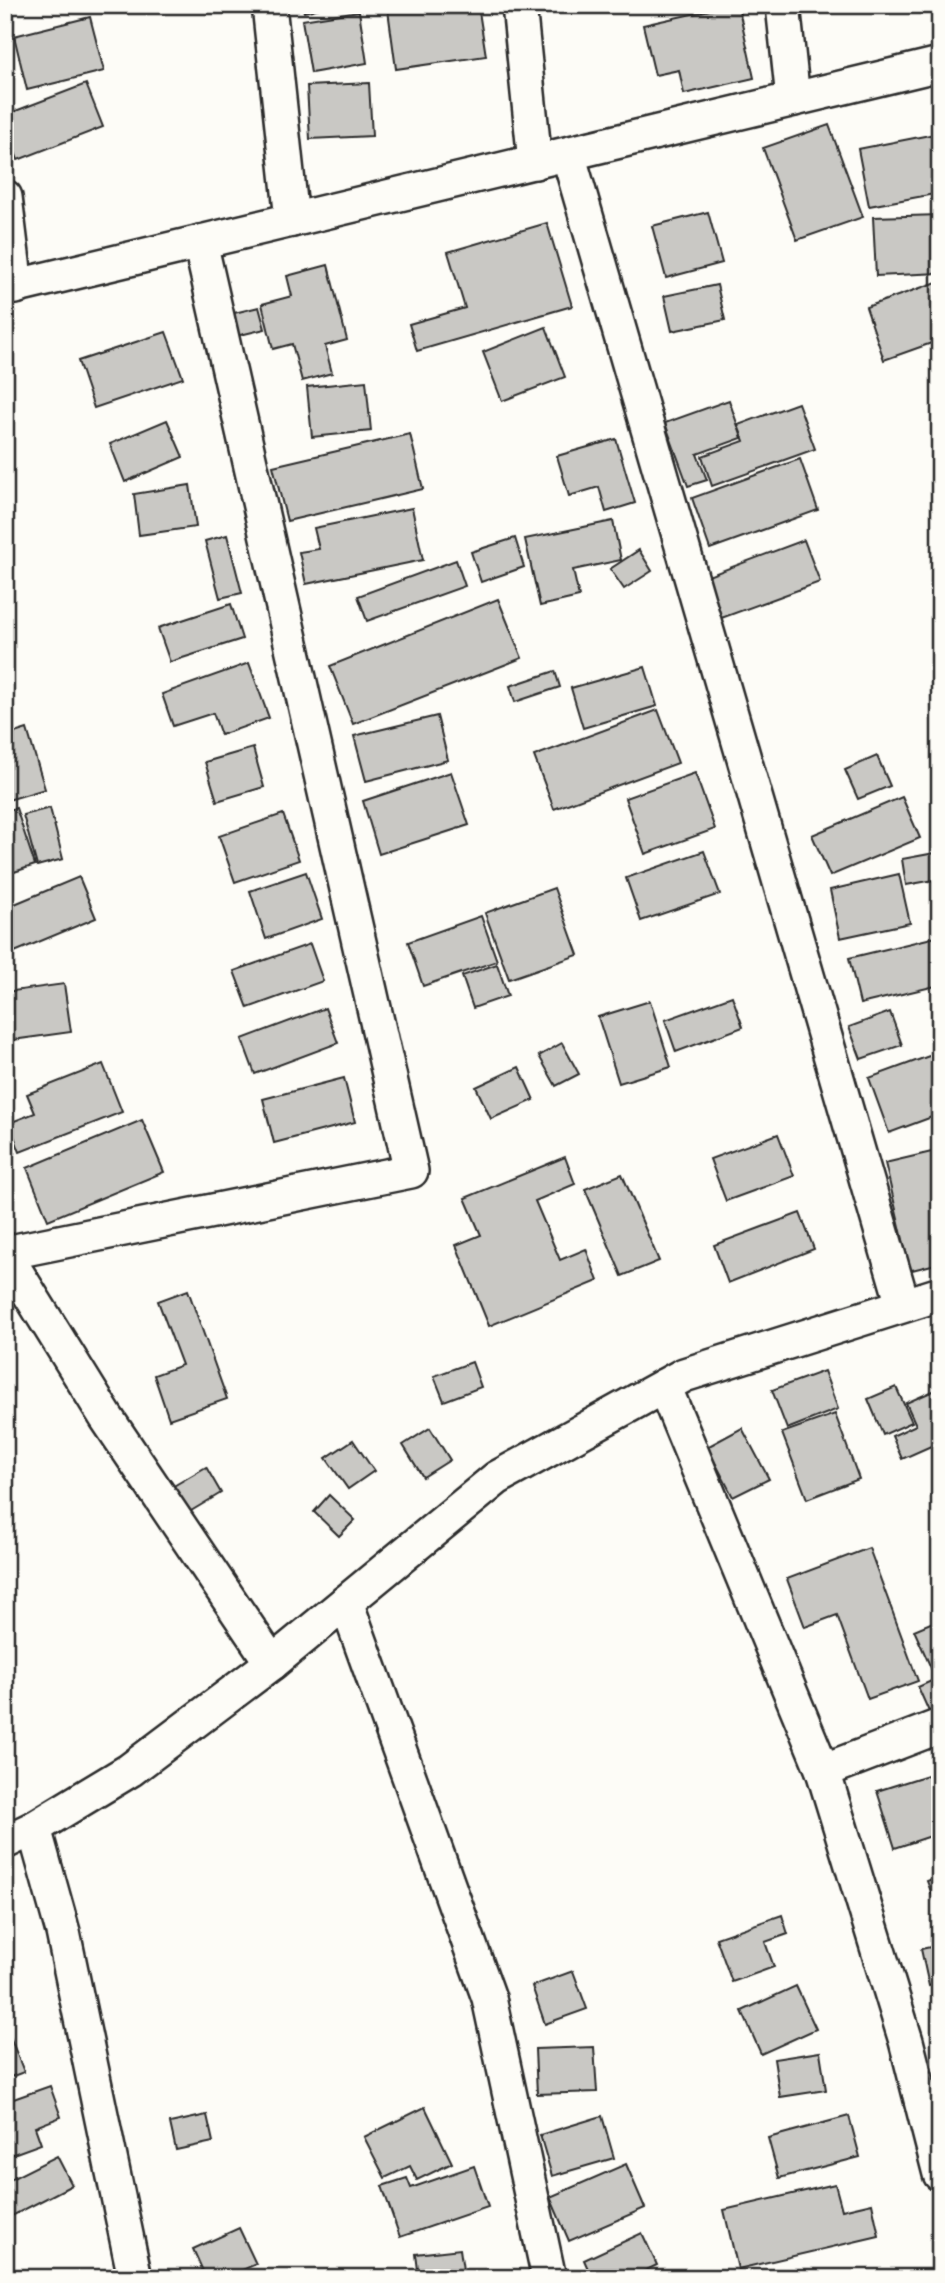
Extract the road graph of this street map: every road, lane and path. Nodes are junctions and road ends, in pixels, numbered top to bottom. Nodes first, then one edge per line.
1 (270, 5) edge
2 (519, 5) edge
3 (783, 5) edge
4 (940, 64) edge
5 (793, 99) junction
6 (568, 153) junction
7 (535, 162) junction
8 (5, 197) edge
9 (292, 220) junction
10 (200, 243) junction
11 (11, 288) edge
12 (5, 1254) edge
13 (940, 1294) edge
14 (904, 1305) junction
15 (663, 1386) junction
16 (346, 1602) junction
17 (272, 1663) junction
18 (940, 1726) edge
19 (822, 1771) junction
20 (34, 1828) junction
21 (5, 1842) edge
22 (940, 2174) edge
23 (135, 2278) edge
24 (550, 2278) edge

1 - 9 street
2 - 7 street
3 - 5 street
4 - 5 street
5 - 6 street
6 - 7 street
6 - 14 street
7 - 9 street
8 - 11 street
9 - 10 street
10 - 11 street
10 - 12 street
12 - 17 street
13 - 14 street
14 - 15 street
15 - 16 street
15 - 19 street
16 - 17 street
16 - 24 street
17 - 20 street
18 - 19 street
19 - 22 street
20 - 21 street
20 - 23 street

